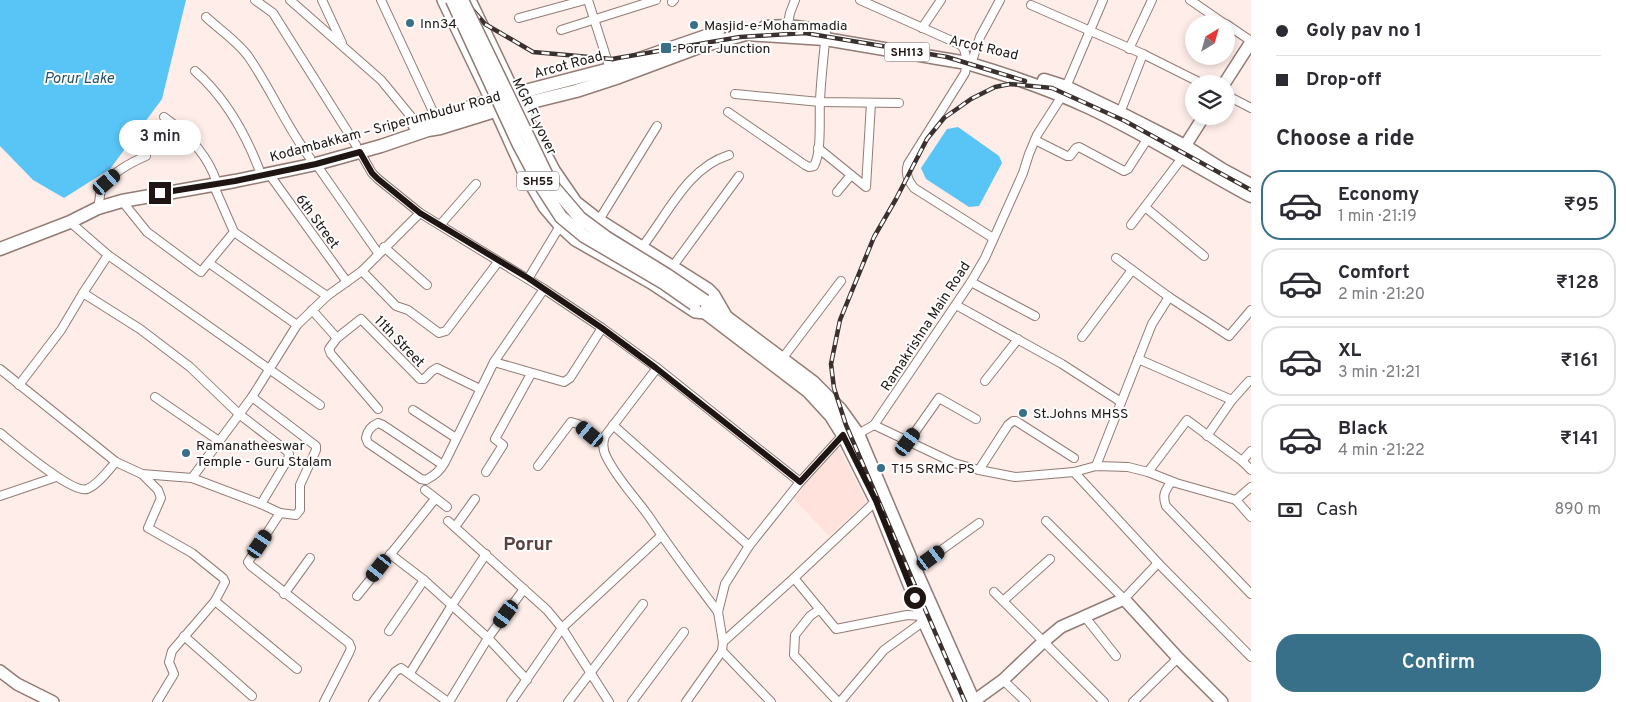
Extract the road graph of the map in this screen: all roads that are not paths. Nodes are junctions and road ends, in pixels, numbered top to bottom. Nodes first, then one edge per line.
1 (255, 0) edge
2 (290, 0) edge
3 (322, 0) edge
4 (381, 0) edge
5 (443, 0) edge
6 (452, 0) edge
7 (462, 0) edge
8 (470, 0) edge
9 (587, 0) edge
10 (656, 0) edge
11 (795, 0) edge
12 (860, 0) edge
13 (881, 0) edge
14 (940, 0) edge
15 (1000, 0) edge
16 (1103, 0) edge
17 (1152, 0) edge
18 (1190, 0) edge
19 (1031, 5) dead end
20 (876, 8) junction
21 (1212, 15) edge
22 (206, 17) dead end
23 (519, 18) dead end
24 (594, 21) junction
25 (922, 28) junction
26 (561, 30) dead end
27 (1235, 30) edge
28 (787, 31) junction
29 (1090, 31) junction
30 (825, 35) junction
31 (489, 40) junction
32 (1251, 42) edge
33 (343, 45) junction
34 (1129, 49) junction
35 (467, 50) junction
36 (1143, 54) junction
37 (969, 59) junction
38 (610, 69) junction
39 (196, 71) dead end
40 (1185, 75) edge
41 (1230, 75) edge
42 (1064, 92) junction
43 (735, 94) dead end
44 (517, 99) junction
45 (1235, 100) edge
46 (820, 102) junction
47 (872, 103) junction
48 (899, 103) dead end
49 (493, 106) junction
50 (1251, 108) edge
51 (728, 112) dead end
52 (1120, 113) junction
53 (164, 117) dead end
54 (436, 118) junction
55 (418, 125) junction
56 (1199, 125) edge
57 (657, 126) dead end
58 (1148, 138) junction
59 (1035, 140) junction
60 (542, 147) junction
61 (358, 148) junction
62 (818, 148) junction
63 (1183, 152) junction
64 (729, 155) dead end
65 (146, 156) dead end
66 (517, 158) junction
67 (313, 161) junction
68 (264, 172) junction
69 (851, 175) junction
70 (739, 176) dead end
71 (215, 181) junction
72 (476, 184) dead end
73 (1251, 185) edge
74 (866, 187) junction
75 (837, 192) dead end
76 (873, 194) dead end
77 (1251, 196) edge
78 (122, 201) junction
79 (99, 202) junction
80 (1145, 207) junction
81 (420, 213) junction
82 (599, 220) junction
83 (70, 222) junction
84 (440, 225) junction
85 (1131, 225) dead end
86 (48, 226) junction
87 (560, 226) junction
88 (234, 232) junction
89 (993, 238) junction
90 (0, 241) edge
91 (384, 246) junction
92 (642, 247) junction
93 (0, 249) edge
94 (378, 253) junction
95 (108, 255) junction
96 (1204, 256) dead end
97 (1116, 258) dead end
98 (498, 262) junction
99 (209, 263) junction
100 (674, 266) junction
101 (1132, 270) junction
102 (362, 271) junction
103 (528, 278) junction
104 (841, 281) dead end
105 (347, 282) junction
106 (971, 282) junction
107 (427, 285) dead end
108 (544, 289) junction
109 (83, 293) junction
110 (327, 296) junction
111 (1170, 297) junction
112 (956, 305) junction
113 (702, 306) junction
114 (312, 310) junction
115 (725, 314) junction
116 (1250, 314) edge
117 (1035, 316) dead end
118 (297, 324) junction
119 (602, 328) junction
120 (1082, 337) dead end
121 (337, 338) junction
122 (1018, 339) junction
123 (782, 359) junction
124 (1138, 359) junction
125 (494, 362) junction
126 (656, 368) junction
127 (0, 370) edge
128 (270, 370) junction
129 (531, 374) junction
130 (985, 381) dead end
131 (1249, 381) dead end
132 (19, 385) junction
133 (480, 389) junction
134 (155, 397) dead end
135 (252, 397) junction
136 (1232, 400) junction
137 (1121, 402) junction
138 (320, 405) dead end
139 (378, 410) dead end
140 (414, 410) dead end
141 (239, 414) junction
142 (976, 419) dead end
143 (613, 425) junction
144 (874, 425) junction
145 (0, 433) edge
146 (858, 434) junction
147 (843, 435) junction
148 (1207, 436) junction
149 (456, 438) junction
150 (219, 441) junction
151 (908, 442) junction
152 (602, 444) junction
153 (1251, 451) edge
154 (1074, 458) dead end
155 (116, 462) junction
156 (1242, 462) junction
157 (443, 465) junction
158 (538, 466) dead end
159 (1096, 466) junction
160 (979, 470) junction
161 (1251, 470) edge
162 (486, 472) dead end
163 (1074, 472) junction
164 (1148, 472) junction
165 (142, 474) junction
166 (56, 477) junction
167 (192, 478) junction
168 (800, 482) junction
169 (1171, 482) junction
170 (1251, 487) edge
171 (425, 490) dead end
172 (0, 495) edge
173 (435, 499) junction
174 (475, 499) dead end
175 (1236, 500) junction
176 (876, 501) junction
177 (262, 504) junction
178 (446, 507) dead end
179 (280, 513) junction
180 (1251, 517) edge
181 (448, 521) dead end
182 (1046, 521) dead end
183 (979, 522) dead end
184 (455, 527) junction
185 (661, 536) junction
186 (898, 543) junction
187 (749, 546) junction
188 (390, 554) junction
189 (486, 554) junction
190 (310, 558) dead end
191 (1050, 559) dead end
192 (1158, 563) junction
193 (915, 569) junction
194 (794, 578) junction
195 (424, 580) junction
196 (524, 589) junction
197 (994, 592) dead end
198 (284, 594) junction
199 (1251, 594) edge
200 (357, 596) dead end
201 (1124, 599) junction
202 (215, 601) junction
203 (1003, 601) junction
204 (643, 604) dead end
205 (452, 605) junction
206 (820, 609) junction
207 (718, 612) junction
208 (1084, 617) junction
209 (924, 619) junction
210 (562, 628) junction
211 (389, 631) dead end
212 (684, 632) dead end
213 (184, 636) junction
214 (488, 638) junction
215 (723, 642) junction
216 (1043, 642) junction
217 (722, 651) junction
218 (1116, 656) dead end
219 (1251, 657) edge
220 (1178, 658) junction
221 (297, 668) dead end
222 (0, 671) edge
223 (410, 673) junction
224 (592, 673) junction
225 (527, 680) junction
226 (1004, 680) junction
227 (252, 696) dead end
228 (968, 699) edge
229 (1143, 699) edge
230 (160, 701) edge
231 (53, 702) edge
232 (324, 702) edge
233 (373, 702) edge
234 (448, 702) edge
235 (510, 702) edge
236 (568, 702) edge
237 (610, 702) edge
238 (632, 702) edge
239 (686, 702) edge
240 (771, 702) edge
241 (839, 702) edge
242 (1026, 702) edge
243 (1104, 702) edge
244 (1133, 702) edge
245 (1222, 702) edge

1 - 61 street
2 - 33 street
3 - 33 street
4 - 54 street
5 - 35 street
6 - 113 main road, MGR FLyover / SH55, bridge
7 - 113 main road, MGR FLyover / SH55, bridge
8 - 31 street
9 - 23 street
9 - 24 street
10 - 24 street
11 - 28 street
12 - 20 street
13 - 20 street
14 - 25 street
15 - 37 street
16 - 29 street, Ramakrishna Main Road
17 - 34 street
18 - 21 street
19 - 29 street
20 - 25 street
22 - 67 street
24 - 26 street
24 - 38 street
25 - 37 street
27 - 32 street
28 - 30 main road, Arcot Road / SH113
28 - 38 main road, Arcot Road / SH113
28 - 44 main road, Arcot Road / SH113
29 - 34 street
29 - 42 street, Ramakrishna Main Road
30 - 37 main road, Arcot Road / SH113
30 - 46 street
31 - 35 main road
31 - 44 street
32 - 41 street
33 - 55 street
34 - 36 street
35 - 49 street
36 - 40 street
36 - 52 street
37 - 42 main road, Arcot Road / SH113
37 - 89 street
38 - 44 main road, Arcot Road / SH113
39 - 68 street, 6th Street
42 - 52 main road, Arcot Road / SH113
42 - 58 main road, Arcot Road / SH113
42 - 59 street, Ramakrishna Main Road
43 - 46 street
44 - 49 main road, Kodambakkam – Sriperumbudur Road / SH113
44 - 60 street
45 - 50 street
46 - 47 street
46 - 62 street
47 - 48 street
47 - 74 street
49 - 54 main road, Kodambakkam – Sriperumbudur Road / SH113
49 - 61 main road, Kodambakkam – Sriperumbudur Road / SH113
49 - 66 street
51 - 62 street
52 - 63 main road, Arcot Road / SH113
53 - 71 street
54 - 55 main road, Kodambakkam – Sriperumbudur Road / SH113
55 - 61 main road, Kodambakkam – Sriperumbudur Road / SH113
56 - 63 street
57 - 82 street
58 - 59 street
58 - 63 main road, Arcot Road / SH113
59 - 89 street, Ramakrishna Main Road
60 - 66 street
60 - 82 street
61 - 67 main road, Kodambakkam – Sriperumbudur Road / SH113
61 - 81 street
62 - 69 street
63 - 73 main road, Arcot Road / SH113
63 - 77 main road, Arcot Road / SH113
63 - 80 street
64 - 92 street
65 - 79 street
66 - 87 street
67 - 68 main road, Kodambakkam – Sriperumbudur Road / SH113
67 - 94 street
68 - 71 main road, Kodambakkam – Sriperumbudur Road / SH113
68 - 105 street, 6th Street
69 - 74 street
69 - 75 street
70 - 100 street
71 - 78 main road, Kodambakkam – Sriperumbudur Road / SH113
71 - 79 main road, Kodambakkam – Sriperumbudur Road / SH113
71 - 88 street
72 - 84 street
74 - 76 street
78 - 83 main road, Kodambakkam – Sriperumbudur Road / SH113
78 - 99 street
79 - 86 main road, Kodambakkam – Sriperumbudur Road / SH113
80 - 85 street
80 - 96 street
81 - 84 street
81 - 91 street
82 - 92 street
83 - 86 main road, Kodambakkam – Sriperumbudur Road / SH113
83 - 95 street
84 - 98 street
86 - 90 main road, Kodambakkam – Sriperumbudur Road / SH113
86 - 93 main road, Kodambakkam – Sriperumbudur Road / SH113
87 - 103 street
87 - 113 street
88 - 99 street
88 - 110 street
89 - 106 street, Ramakrishna Main Road
91 - 94 street
91 - 107 street
92 - 100 street
94 - 102 street
95 - 109 street
95 - 128 street
97 - 101 street
98 - 102 street
98 - 103 street
99 - 118 street
100 - 115 street
101 - 111 street
101 - 120 street
102 - 105 street
103 - 108 street
104 - 123 street
105 - 110 street
106 - 112 street, Ramakrishna Main Road
106 - 117 street
108 - 119 street
108 - 125 street
109 - 132 street
109 - 141 street
110 - 114 street
111 - 116 street
111 - 124 street
112 - 122 street
112 - 144 street, Ramakrishna Main Road
113 - 115 main road, MGR FLyover / SH55
113 - 147 main road, SH55
114 - 118 street
114 - 121 street
115 - 123 main road, SH55
118 - 128 street
119 - 126 street
119 - 129 street
121 - 133 street, 11th Street
121 - 139 street
122 - 130 street
122 - 137 street
123 - 146 main road, SH55
124 - 136 street
124 - 137 street
125 - 129 street
125 - 133 street
126 - 143 street
126 - 168 street
127 - 132 street
128 - 135 street
128 - 138 street
129 - 162 street
131 - 136 street
132 - 155 street
133 - 149 street
134 - 150 street
135 - 141 street
135 - 179 street
136 - 148 street
137 - 159 street
140 - 149 street
141 - 150 street
141 - 177 street
142 - 151 street
143 - 152 street
143 - 187 street
144 - 146 street
144 - 151 street
145 - 166 street
146 - 186 main road, SH55
147 - 168 street
147 - 176 main road, SH55
148 - 156 street
148 - 164 street
149 - 157 street
150 - 167 street
151 - 160 street
152 - 158 street
152 - 185 street
153 - 156 street
154 - 160 street
155 - 165 street
155 - 166 street
156 - 161 street
157 - 157 street
159 - 163 street
159 - 164 street
160 - 163 street
163 - 192 street
164 - 169 street
165 - 167 street
165 - 202 street
166 - 172 street
167 - 177 street
168 - 187 street
169 - 175 street
169 - 199 street
170 - 175 street
171 - 173 street
173 - 178 street
173 - 188 street
174 - 184 street
175 - 180 street
176 - 186 main road, SH55
176 - 194 street
177 - 179 street
179 - 198 street
181 - 184 street
182 - 201 street
183 - 193 street
184 - 189 street
185 - 207 street
185 - 210 street
186 - 193 main road, SH55
186 - 209 main road, SH55
187 - 207 street
188 - 195 street
188 - 200 street
189 - 196 street
189 - 205 street
190 - 198 street
191 - 203 street
192 - 201 street
192 - 219 street
193 - 228 main road, SH55
194 - 206 street
194 - 215 street
195 - 205 street
195 - 211 street
196 - 210 street
196 - 214 street
197 - 203 street
198 - 232 street
201 - 208 street
201 - 220 street
202 - 213 street
202 - 221 street
203 - 216 street
204 - 224 street
205 - 214 street
205 - 223 street
206 - 209 street
206 - 241 street
207 - 215 street
208 - 216 street
208 - 218 street
209 - 228 main road, SH55
209 - 241 street
210 - 224 street
210 - 225 street
212 - 238 street
213 - 227 street
213 - 230 street
214 - 225 street
214 - 234 street
215 - 217 street
216 - 226 street
216 - 243 street
217 - 239 street
217 - 240 street
220 - 229 street
220 - 245 street
222 - 231 street
223 - 233 street
223 - 234 street
224 - 236 street
224 - 237 street
225 - 235 street
226 - 228 street
226 - 242 street
229 - 244 street

